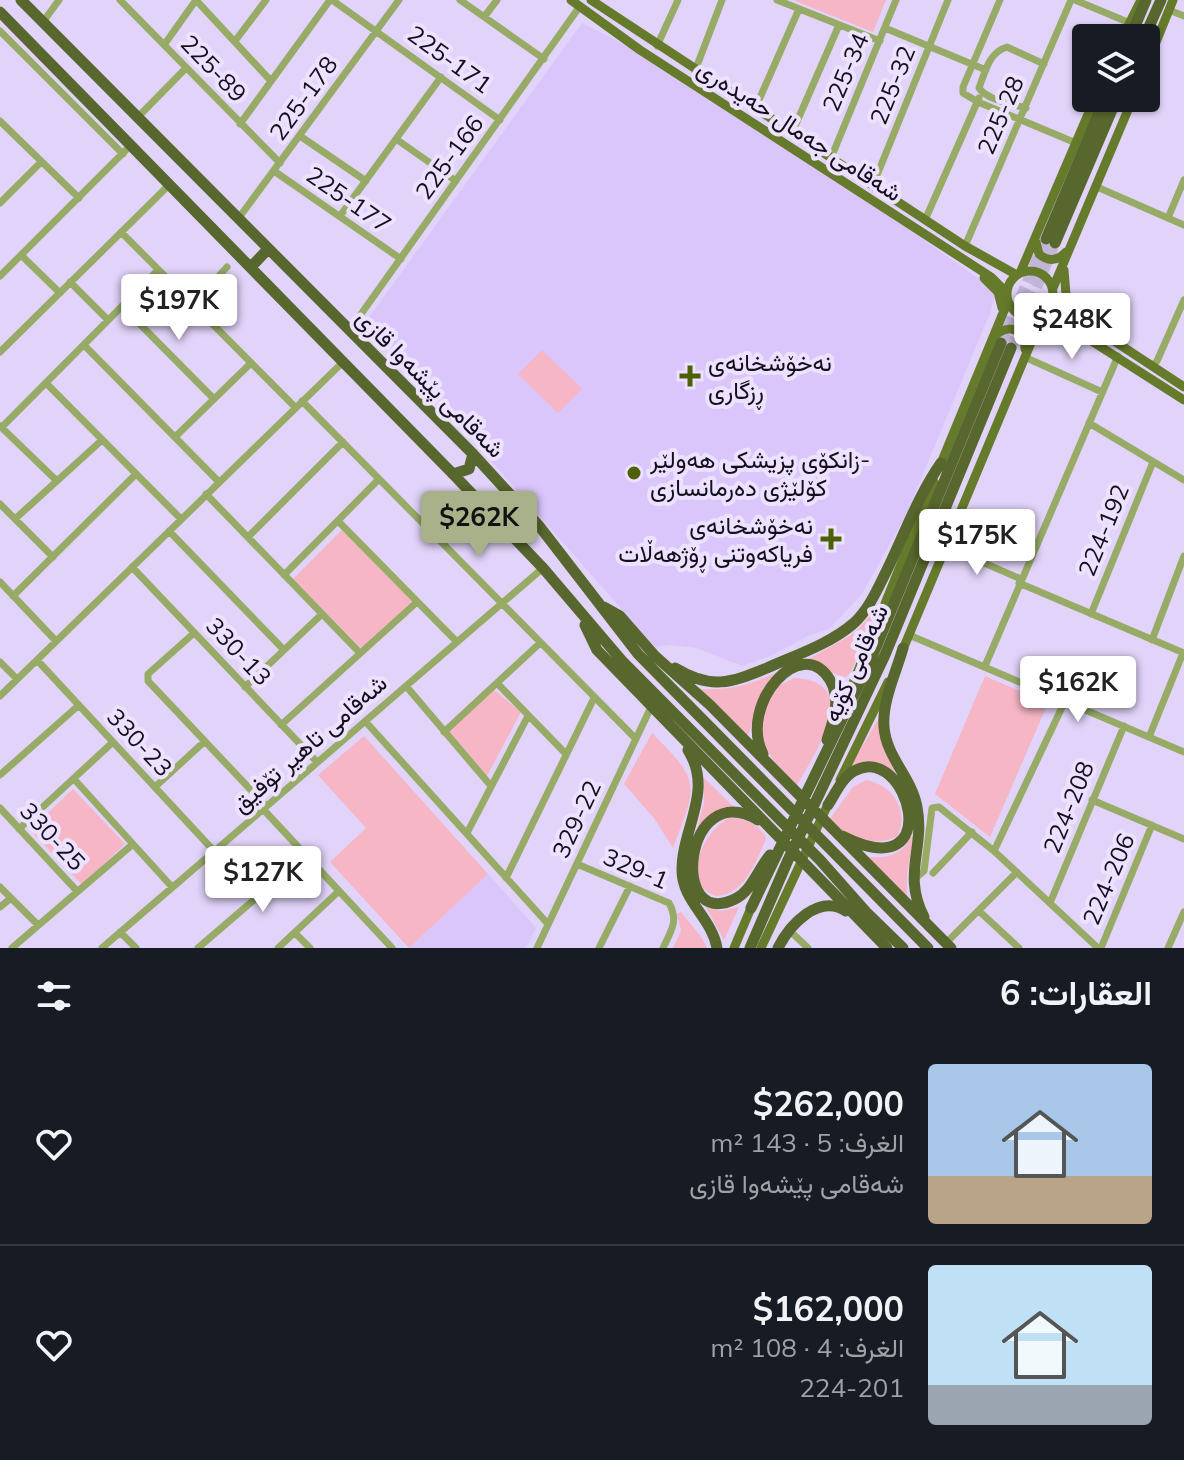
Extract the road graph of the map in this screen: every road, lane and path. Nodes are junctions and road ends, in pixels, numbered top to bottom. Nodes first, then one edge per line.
1 (21, 0) edge
2 (59, 0) edge
3 (196, 0) edge
4 (266, 0) edge
5 (331, 0) edge
6 (399, 0) edge
7 (460, 0) edge
8 (497, 0) edge
9 (571, 0) edge
10 (591, 0) edge
11 (678, 0) edge
12 (722, 0) edge
13 (777, 0) edge
14 (896, 0) edge
15 (948, 0) edge
16 (1000, 0) edge
17 (1073, 0) edge
18 (1144, 0) edge
19 (1161, 0) edge
20 (126, 2) edge
21 (1171, 5) edge
22 (580, 6) junction
23 (799, 9) junction
24 (0, 12) edge
25 (1184, 16) edge
26 (484, 17) junction
27 (43, 22) junction
28 (1130, 23) joint
29 (1135, 24) edge
30 (1150, 24) edge
31 (839, 25) junction
32 (885, 28) junction
33 (0, 31) edge
34 (376, 31) junction
35 (1160, 32) edge
36 (235, 41) junction
37 (880, 41) junction
38 (164, 45) junction
39 (657, 46) junction
40 (929, 47) junction
41 (544, 59) junction
42 (1044, 64) junction
43 (972, 65) junction
44 (186, 68) junction
45 (986, 70) junction
46 (695, 71) junction
47 (441, 77) junction
48 (271, 81) junction
49 (981, 92) junction
50 (978, 102) junction
51 (1026, 108) junction
52 (755, 109) junction
53 (1089, 112) edge
54 (1100, 112) edge
55 (1110, 112) edge
56 (1127, 112) edge
57 (138, 117) junction
58 (500, 120) junction
59 (1021, 120) junction
60 (240, 124) junction
61 (1, 125) edge
62 (300, 136) junction
63 (796, 136) junction
64 (396, 139) junction
65 (1076, 143) junction
66 (127, 149) junction
67 (795, 149) junction
68 (831, 158) junction
69 (41, 162) junction
70 (280, 163) junction
71 (274, 171) junction
72 (1184, 180) edge
73 (366, 181) junction
74 (456, 181) junction
75 (170, 184) junction
76 (873, 185) junction
77 (1097, 187) junction
78 (79, 198) junction
79 (0, 203) edge
80 (340, 216) junction
81 (1168, 218) junction
82 (238, 219) junction
83 (925, 220) junction
84 (1184, 225) edge
85 (1040, 227) junction
86 (121, 232) junction
87 (1075, 238) junction
88 (965, 246) junction
89 (268, 249) junction
90 (21, 255) junction
91 (983, 256) junction
92 (401, 259) junction
93 (963, 260) junction
94 (1065, 262) junction
95 (227, 267) dead end
96 (251, 267) junction
97 (158, 270) junction
98 (1018, 274) junction
99 (0, 276) edge
100 (70, 282) junction
101 (1054, 292) junction
102 (60, 293) junction
103 (1008, 297) junction
104 (1184, 300) edge
105 (193, 304) junction
106 (122, 306) junction
107 (1044, 313) junction
108 (1001, 318) junction
109 (1059, 319) junction
110 (108, 320) junction
111 (1094, 328) junction
112 (349, 331) junction
113 (1001, 344) junction
114 (84, 345) junction
115 (0, 352) edge
116 (1118, 356) junction
117 (343, 362) junction
118 (1025, 362) junction
119 (251, 363) junction
120 (1152, 366) junction
121 (46, 383) junction
122 (1184, 387) edge
123 (1102, 392) junction
124 (214, 399) junction
125 (1184, 400) edge
126 (302, 401) junction
127 (295, 407) junction
128 (1089, 423) junction
129 (1, 426) edge
130 (175, 437) junction
131 (102, 440) junction
132 (343, 442) junction
133 (473, 454) junction
134 (1153, 462) junction
135 (941, 463) junction
136 (136, 474) junction
137 (453, 474) junction
138 (379, 479) junction
139 (1184, 480) edge
140 (57, 481) junction
141 (219, 482) junction
142 (206, 494) junction
143 (0, 504) edge
144 (15, 519) junction
145 (181, 519) junction
146 (338, 521) junction
147 (169, 531) junction
148 (248, 537) junction
149 (945, 546) junction
150 (1184, 556) edge
151 (53, 557) junction
152 (132, 567) junction
153 (543, 568) junction
154 (284, 575) junction
155 (1020, 581) junction
156 (0, 582) edge
157 (13, 596) junction
158 (417, 602) junction
159 (501, 604) junction
160 (600, 605) junction
161 (322, 614) junction
162 (1091, 614) junction
163 (582, 617) junction
164 (194, 633) junction
165 (909, 635) junction
166 (1152, 640) junction
167 (56, 641) junction
168 (457, 642) junction
169 (540, 643) junction
170 (903, 648) junction
171 (284, 650) junction
172 (360, 653) junction
173 (1184, 653) edge
174 (655, 656) junction
175 (37, 660) junction
176 (0, 662) edge
177 (985, 666) junction
178 (17, 679) junction
179 (497, 683) junction
180 (406, 686) junction
181 (245, 687) junction
182 (0, 696) edge
183 (594, 698) junction
184 (1065, 701) junction
185 (79, 705) junction
186 (651, 707) junction
187 (528, 716) junction
188 (365, 721) junction
189 (281, 725) junction
190 (1124, 726) junction
191 (673, 730) junction
192 (444, 732) junction
193 (1149, 737) junction
194 (636, 739) junction
195 (205, 741) junction
196 (113, 742) junction
197 (1184, 752) edge
198 (827, 753) junction
199 (566, 754) junction
200 (317, 762) junction
201 (771, 768) junction
202 (816, 774) junction
203 (0, 775) edge
204 (74, 779) junction
205 (491, 786) junction
206 (155, 787) junction
207 (815, 791) junction
208 (1092, 800) junction
209 (828, 805) junction
210 (0, 808) edge
211 (265, 808) junction
212 (1152, 825) junction
213 (19, 829) junction
214 (772, 829) junction
215 (833, 831) junction
216 (972, 832) junction
217 (467, 833) junction
218 (1184, 839) edge
219 (133, 844) junction
220 (779, 846) junction
221 (214, 851) junction
222 (994, 851) junction
223 (306, 855) junction
224 (577, 864) junction
225 (1017, 872) junction
226 (933, 873) dead end
227 (506, 878) junction
228 (913, 880) junction
229 (630, 886) junction
230 (0, 887) edge
231 (172, 887) junction
232 (77, 891) junction
233 (339, 891) junction
234 (11, 898) junction
235 (1050, 903) junction
236 (0, 907) edge
237 (751, 908) joint
238 (979, 911) junction
239 (1184, 912) edge
240 (855, 917) junction
241 (548, 924) junction
242 (38, 925) junction
243 (930, 928) junction
244 (789, 930) junction
245 (120, 932) junction
246 (295, 933) junction
247 (948, 946) edge
248 (12, 948) edge
249 (102, 948) edge
250 (136, 948) edge
251 (198, 948) edge
252 (278, 948) edge
253 (310, 948) edge
254 (392, 948) edge
255 (537, 948) edge
256 (599, 948) edge
257 (663, 948) edge
258 (717, 948) edge
259 (734, 948) edge
260 (750, 948) edge
261 (761, 948) edge
262 (778, 948) edge
263 (808, 948) edge
264 (887, 948) edge
265 (903, 948) edge
266 (928, 948) edge
267 (1019, 948) edge
268 (1099, 948) edge
269 (1168, 948) edge

1 - 27 highway, شەقامی پێشەوا قازی
2 - 27 street
3 - 36 street
3 - 38 street
4 - 36 street
5 - 34 street, 225-171
5 - 48 street
6 - 34 street, 225-178
7 - 26 street
8 - 26 street
9 - 22 main road, شەقامی جەمال حەیدەری
10 - 39 main road, شەقامی جەمال حەیدەری
11 - 39 street
12 - 46 street
13 - 23 street
14 - 32 street, 225-34
15 - 40 street, 225-32
16 - 43 street
17 - 28 street
17 - 42 street, 225-28
18 - 28 main road
18 - 29 highway
19 - 30 highway
20 - 38 street, 225-89
21 - 25 street
21 - 35 main road
22 - 41 street, 225-166
22 - 67 main road, شەقامی جەمال حەیدەری
23 - 31 street
23 - 52 street
24 - 66 highway, شەقامی پێشەوا قازی
26 - 41 street
27 - 57 highway, شەقامی پێشەوا قازی
31 - 37 street
31 - 63 street
32 - 37 street, 225-34
32 - 40 street
33 - 66 street
34 - 47 street, 225-171
34 - 62 street, 225-178
36 - 48 street
37 - 68 street, 225-34
38 - 44 street, 225-89
39 - 46 main road, شەقامی جەمال حەیدەری
40 - 43 street
40 - 76 street, 225-32
41 - 58 street, 225-166
42 - 45 street
42 - 51 street, 225-28
43 - 45 street
43 - 50 street
44 - 57 street
44 - 60 street, 225-89
45 - 49 street
46 - 52 main road, شەقامی جەمال حەیدەری
47 - 58 street, 225-171
47 - 64 street
48 - 60 street
49 - 50 street
49 - 51 street
50 - 59 street
50 - 83 street
51 - 59 street, 225-28
52 - 63 main road, شەقامی جەمال حەیدەری
53 - 65 main road, شەقامی کۆیە
54 - 55 highway
56 - 77 main road, شەقامی کۆیە
57 - 82 highway, شەقامی پێشەوا قازی
58 - 74 street, 225-166
59 - 65 street
59 - 88 street, 225-28
60 - 70 street, 225-89
61 - 69 street
62 - 70 street, 225-178
62 - 73 street
63 - 67 main road
63 - 68 main road, شەقامی جەمال حەیدەری
64 - 73 street
64 - 74 street
65 - 85 main road, شەقامی کۆیە
66 - 75 highway, شەقامی پێشەوا قازی
66 - 78 street
67 - 93 main road, شەقامی جەمال حەیدەری
68 - 76 main road, شەقامی جەمال حەیدەری
69 - 78 street
69 - 79 street
70 - 71 street, 225-178
71 - 80 street, 225-177
71 - 82 street, 225-178
72 - 81 street
73 - 80 street
74 - 92 street, 225-166
75 - 86 street
75 - 96 highway, شەقامی پێشەوا قازی
76 - 83 main road, شەقامی جەمال حەیدەری
77 - 81 street
77 - 87 main road, شەقامی کۆیە
78 - 90 street
80 - 92 street, 225-177
81 - 84 street
82 - 89 highway, شەقامی پێشەوا قازی
83 - 88 main road, شەقامی جەمال حەیدەری
85 - 87 main road
85 - 91 main road
85 - 98 main road, شەقامی کۆیە
86 - 97 street
86 - 100 street
87 - 94 main road, شەقامی کۆیە
88 - 91 main road, شەقامی جەمال حەیدەری
89 - 96 highway
89 - 112 highway, شەقامی پێشەوا قازی
90 - 99 street
90 - 102 street
91 - 98 main road, شەقامی جەمال حەیدەری
92 - 112 street, 225-166
93 - 103 main road, شەقامی جەمال حەیدەری
93 - 108 main road
94 - 101 main road, شەقامی کۆیە
94 - 111 main road
95 - 105 street
96 - 117 highway, شەقامی پێشەوا قازی
97 - 105 street
97 - 106 street
98 - 101 main road
98 - 103 main road, شەقامی کۆیە
100 - 102 street
100 - 110 street
101 - 107 main road, شەقامی کۆیە
101 - 111 main road
102 - 115 street
103 - 107 main road
103 - 108 main road, شەقامی کۆیە
104 - 120 street
105 - 119 street
106 - 110 street
106 - 124 street
107 - 109 main road
107 - 118 main road, شەقامی کۆیە
108 - 113 main road, شەقامی کۆیە
109 - 116 main road
109 - 118 main road
110 - 114 street
111 - 120 main road
112 - 133 highway, شەقامی پێشەوا قازی
113 - 118 main road
113 - 135 main road, شەقامی کۆیە
113 - 198 highway, شەقامی کۆیە
113 - 207 highway, شەقامی کۆیە
114 - 121 street
114 - 130 street
116 - 123 street
116 - 125 main road
117 - 126 street
117 - 137 highway, شەقامی پێشەوا قازی
118 - 123 street
118 - 149 main road, شەقامی کۆیە
119 - 124 street
119 - 127 street
120 - 122 main road
121 - 129 street
121 - 131 street
123 - 128 street
124 - 130 street
126 - 127 street
126 - 132 street
127 - 141 street
128 - 134 street
128 - 155 street
129 - 140 street
130 - 141 street
131 - 136 street
131 - 140 street
132 - 138 street
132 - 148 street
133 - 137 highway
133 - 160 highway, شەقامی پێشەوا قازی
134 - 139 street
134 - 162 street, 224-192
135 - 174 highway
135 - 198 main road, شەقامی کۆیە
136 - 145 street
136 - 151 street
137 - 153 highway, شەقامی پێشەوا قازی
138 - 146 street
138 - 159 street
140 - 144 street
141 - 142 street
142 - 145 street
142 - 148 street
143 - 144 street
144 - 151 street
145 - 147 street
146 - 154 street
146 - 158 street
147 - 152 street
147 - 171 street
148 - 154 street
149 - 155 street
149 - 165 main road, شەقامی کۆیە
150 - 166 street
151 - 157 street
152 - 164 street, 330-13
152 - 167 street
153 - 159 street, شەقامی تاهیر تۆفیق
153 - 163 highway, شەقامی پێشەوا قازی
154 - 161 street
155 - 162 street
155 - 177 street
156 - 157 street
157 - 167 street
158 - 168 street
158 - 172 street
159 - 168 street, شەقامی تاهیر تۆفیق
159 - 169 street
160 - 174 highway
160 - 266 highway, شەقامی پێشەوا قازی
161 - 171 street
161 - 172 street
162 - 166 street
163 - 186 highway
163 - 265 highway, شەقامی پێشەوا قازی
164 - 181 street, 330-13
164 - 195 street
165 - 170 main road, شەقامی کۆیە
165 - 177 street
166 - 173 street
167 - 175 street
168 - 180 street, شەقامی تاهیر تۆفیق
169 - 179 street
169 - 183 street
170 - 209 main road, شەقامی کۆیە
170 - 228 highway
171 - 181 street
172 - 189 street
173 - 193 street
174 - 201 highway
175 - 178 street
175 - 185 street, 330-23
176 - 178 street
177 - 184 street
178 - 182 street
179 - 187 street
179 - 192 street
180 - 188 street, شەقامی تاهیر تۆفیق
180 - 192 street
181 - 189 street, 330-13
183 - 194 street
183 - 199 street
184 - 190 street
184 - 222 street
185 - 196 street, 330-23
185 - 203 street
186 - 191 highway
186 - 194 street, 329-22
187 - 199 street
187 - 205 street
188 - 200 street, شەقامی تاهیر تۆفیق
188 - 217 street
189 - 200 street, 330-13
190 - 193 street
190 - 208 street, 224-208
191 - 214 highway
191 - 258 highway
192 - 205 street
193 - 197 street
194 - 224 street, 329-22
195 - 206 street
195 - 211 street
196 - 204 street
196 - 206 street, 330-23
198 - 202 highway, شەقامی کۆیە
199 - 227 street
200 - 211 street, شەقامی تاهیر تۆفیق
201 - 202 highway
201 - 215 highway
202 - 207 highway, شەقامی کۆیە
204 - 213 street
204 - 219 street
205 - 217 street
206 - 221 street, 330-23
207 - 220 highway, شەقامی کۆیە
207 - 260 highway, شەقامی کۆیە
208 - 212 street
208 - 235 street, 224-208
209 - 215 highway
209 - 261 main road, شەقامی کۆیە
210 - 213 street, 330-25
211 - 221 street, شەقامی تاهیر تۆفیق
211 - 223 street
212 - 218 street
212 - 268 street, 224-206
213 - 232 street, 330-25
214 - 220 highway
214 - 240 highway
215 - 243 highway
216 - 222 street
216 - 226 street
216 - 228 street
217 - 227 street
219 - 231 street
219 - 232 street
220 - 237 highway, شەقامی کۆیە
221 - 231 street, شەقامی تاهیر تۆفیق
222 - 225 street
223 - 233 street
223 - 251 street
224 - 229 street, 329-1
224 - 241 street, 329-22
225 - 235 street
225 - 238 street
227 - 241 street
228 - 243 highway
229 - 256 street
229 - 257 street, 329-1
230 - 234 street
231 - 245 street, شەقامی تاهیر تۆفیق
232 - 242 street
233 - 246 street
233 - 254 street
234 - 236 street
234 - 242 street
235 - 268 street
237 - 259 main road, شەقامی کۆیە
238 - 247 street
238 - 267 street
239 - 269 street
240 - 244 highway
240 - 264 highway
241 - 255 street, 329-22
242 - 248 street
243 - 247 highway
244 - 262 highway
244 - 263 street
245 - 249 street, شەقامی تاهیر تۆفیق
245 - 250 street
246 - 252 street
246 - 253 street

